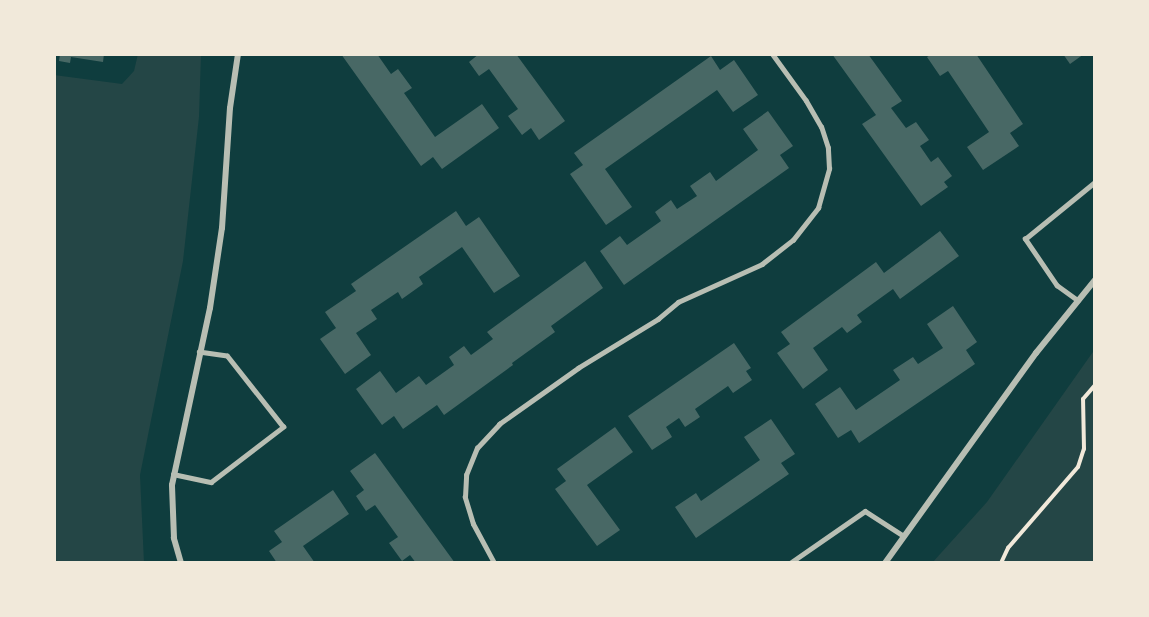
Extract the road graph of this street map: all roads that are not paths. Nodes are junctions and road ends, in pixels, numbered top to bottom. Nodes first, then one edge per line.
1 (238, 54) edge
2 (772, 54) edge
3 (1095, 182) edge
4 (1095, 280) edge
5 (1078, 301) junction
6 (199, 352) junction
7 (173, 474) junction
8 (904, 536) junction
9 (181, 563) edge
10 (494, 563) edge
11 (789, 563) edge
12 (885, 563) edge

1 - 6 street
2 - 10 lane
3 - 5 lane
4 - 5 street
5 - 8 street
6 - 7 street
6 - 7 lane
7 - 9 street
8 - 11 lane
8 - 12 street

